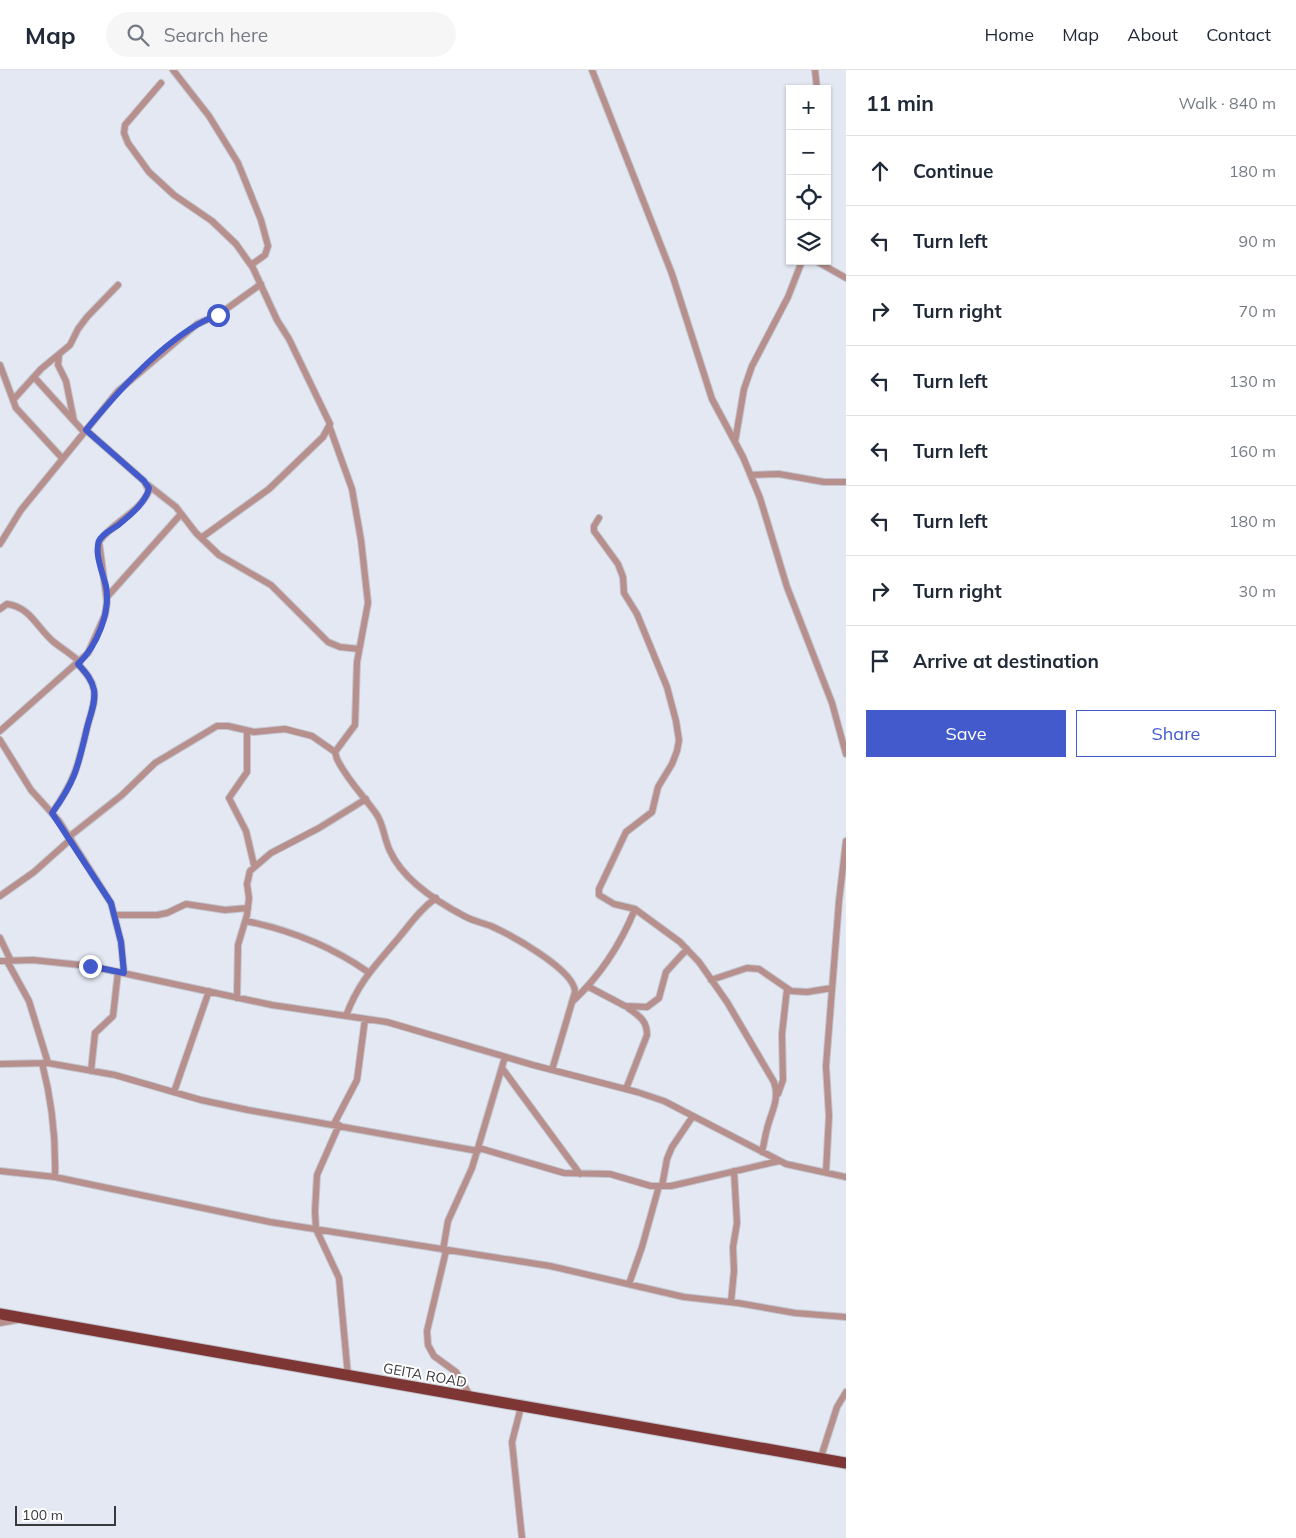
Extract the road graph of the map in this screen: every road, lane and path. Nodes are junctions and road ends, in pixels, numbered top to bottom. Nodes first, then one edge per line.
1 (173, 70) edge
2 (592, 70) edge
3 (816, 70) edge
4 (160, 83) dead end
5 (817, 85) edge
6 (251, 264) junction
7 (800, 265) edge
8 (823, 265) edge
9 (846, 278) edge
10 (261, 284) junction
11 (118, 285) dead end
12 (59, 355) junction
13 (0, 365) edge
14 (34, 377) junction
15 (13, 400) junction
16 (74, 422) junction
17 (330, 428) junction
18 (85, 431) junction
19 (735, 442) junction
20 (62, 458) junction
21 (751, 475) junction
22 (846, 482) edge
23 (148, 485) junction
24 (181, 514) junction
25 (599, 518) dead end
26 (201, 538) junction
27 (0, 544) edge
28 (107, 597) junction
29 (1, 605) edge
30 (359, 649) junction
31 (79, 663) junction
32 (0, 731) edge
33 (247, 732) junction
34 (0, 740) edge
35 (335, 752) junction
36 (846, 754) edge
37 (366, 799) junction
38 (52, 813) junction
39 (70, 838) junction
40 (846, 841) edge
41 (254, 865) junction
42 (0, 896) edge
43 (436, 898) junction
44 (248, 908) junction
45 (635, 909) junction
46 (115, 915) junction
47 (246, 921) junction
48 (0, 938) edge
49 (687, 949) junction
50 (6, 961) edge
51 (121, 972) junction
52 (368, 972) junction
53 (711, 980) junction
54 (589, 986) junction
55 (832, 988) junction
56 (787, 989) junction
57 (209, 991) junction
58 (237, 998) junction
59 (571, 1003) junction
60 (625, 1006) junction
61 (346, 1016) junction
62 (365, 1019) junction
63 (505, 1057) junction
64 (45, 1063) junction
65 (0, 1064) edge
66 (502, 1068) junction
67 (552, 1070) junction
68 (91, 1071) junction
69 (626, 1089) junction
70 (174, 1092) junction
71 (776, 1098) junction
72 (693, 1116) junction
73 (337, 1125) junction
74 (478, 1149) junction
75 (762, 1152) junction
76 (779, 1161) junction
77 (734, 1170) junction
78 (0, 1171) edge
79 (826, 1172) junction
80 (580, 1174) junction
81 (55, 1177) junction
82 (846, 1177) edge
83 (660, 1186) junction
84 (316, 1229) junction
85 (445, 1251) junction
86 (628, 1284) junction
87 (731, 1302) junction
88 (0, 1314) edge
89 (846, 1317) edge
90 (23, 1319) junction
91 (0, 1323) edge
92 (348, 1376) junction
93 (846, 1392) edge
94 (471, 1398) junction
95 (521, 1407) junction
96 (820, 1460) junction
97 (846, 1464) edge
98 (522, 1538) edge

1 - 6 street
2 - 19 street
3 - 5 street
4 - 6 street
6 - 10 street
7 - 19 street
8 - 9 street
10 - 17 street
10 - 18 street
11 - 12 street
12 - 14 street
12 - 16 street
13 - 15 street
14 - 15 street
14 - 16 street
15 - 20 street
16 - 18 street
17 - 26 street
17 - 30 street
18 - 20 street
18 - 23 street
19 - 21 street
20 - 27 street
21 - 22 street
21 - 36 street
23 - 24 street
23 - 28 street
24 - 26 street
24 - 28 street
25 - 45 street
26 - 30 street
28 - 31 street
29 - 31 street
30 - 35 street
31 - 32 street
31 - 38 street
33 - 35 street
33 - 39 street
33 - 41 street
34 - 38 street
35 - 37 street
37 - 41 street
37 - 43 street
38 - 39 street
39 - 42 street
39 - 46 street
40 - 55 street
41 - 44 street
43 - 52 street
43 - 59 street
44 - 46 street
44 - 47 street
45 - 49 street
45 - 54 street
46 - 51 street
47 - 52 street
47 - 58 street
48 - 50 street
49 - 53 street
49 - 60 street
50 - 51 street
50 - 64 street
51 - 57 street
51 - 68 street
52 - 61 street
53 - 56 street
53 - 71 street
54 - 59 street
54 - 60 street
55 - 56 street
55 - 79 street
56 - 71 street
57 - 58 street
57 - 70 street
58 - 61 street
59 - 67 street
60 - 69 street
61 - 62 street
62 - 63 street
62 - 73 street
63 - 66 street
63 - 67 street
64 - 65 street
64 - 68 street
64 - 81 street
66 - 74 street
66 - 80 street
67 - 69 street
68 - 70 street
69 - 72 street
70 - 73 street
71 - 75 street
72 - 75 street
72 - 83 street
73 - 74 street
73 - 84 street
74 - 80 street
74 - 85 street
75 - 76 street
76 - 77 street
76 - 79 street
77 - 83 street
77 - 87 street
78 - 81 street
79 - 82 street
80 - 83 street
81 - 84 street
83 - 86 street
84 - 85 street
84 - 92 street
85 - 86 street
85 - 94 street
86 - 87 street
87 - 89 street
88 - 90 highway, GEITA ROAD
90 - 91 street
90 - 92 highway, GEITA ROAD
92 - 94 highway, GEITA ROAD
93 - 96 street
94 - 95 highway, GEITA ROAD
95 - 96 highway, GEITA ROAD
95 - 98 street
96 - 97 highway, GEITA ROAD

